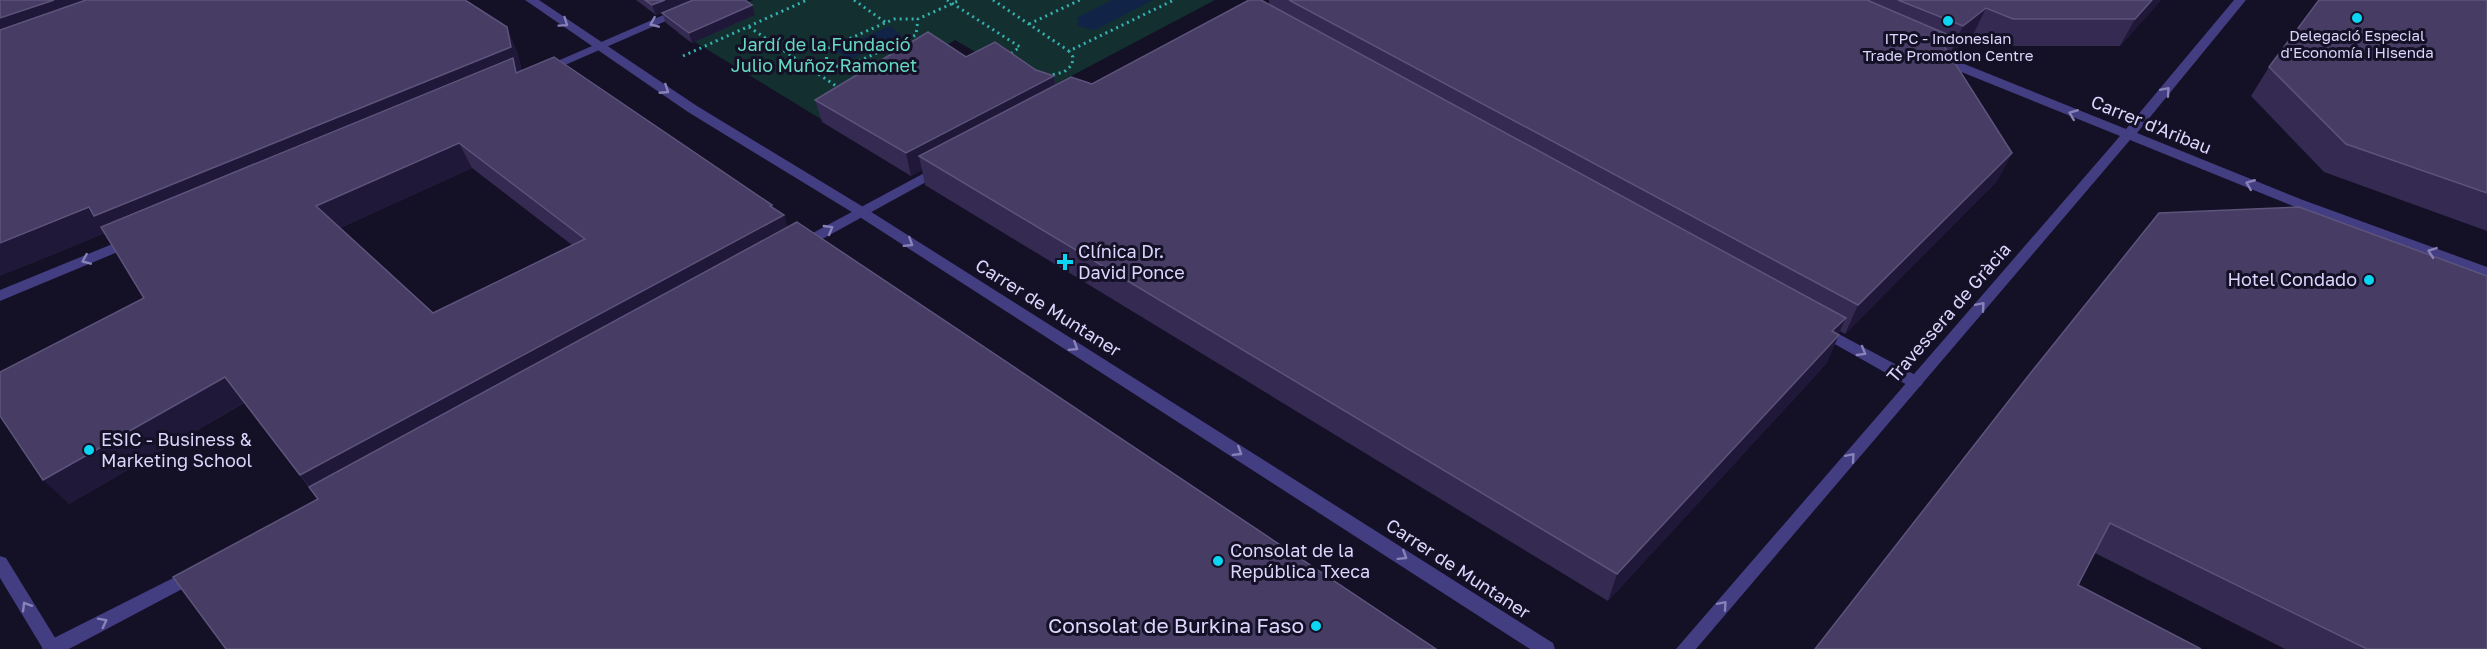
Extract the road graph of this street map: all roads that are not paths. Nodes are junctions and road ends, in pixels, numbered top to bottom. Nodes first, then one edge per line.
1 (531, 0) edge
2 (708, 0) edge
3 (2240, 0) edge
4 (598, 47) junction
5 (1922, 50) edge
6 (537, 72) edge
7 (2128, 135) junction
8 (951, 163) edge
9 (860, 212) junction
10 (149, 234) edge
11 (789, 252) edge
12 (2487, 272) edge
13 (0, 296) edge
14 (1811, 324) edge
15 (1915, 382) junction
16 (0, 562) edge
17 (214, 565) edge
18 (52, 649) edge
19 (1546, 649) edge
20 (1685, 649) edge

1 -> 4 street, Carrer de Muntaner
2 -> 4 street
7 -> 3 street, Travessera de Gràcia
4 - 6 street
4 -> 9 street, Carrer de Muntaner
7 -> 5 street, Carrer d'Aribau
12 -> 7 street, Carrer d'Aribau
15 -> 7 street, Travessera de Gràcia
8 - 9 street
11 -> 9 street
9 -> 19 street, Carrer de Muntaner
10 -> 13 street
14 -> 15 street
20 -> 15 street, Travessera de Gràcia
18 -> 16 street
18 -> 17 street

